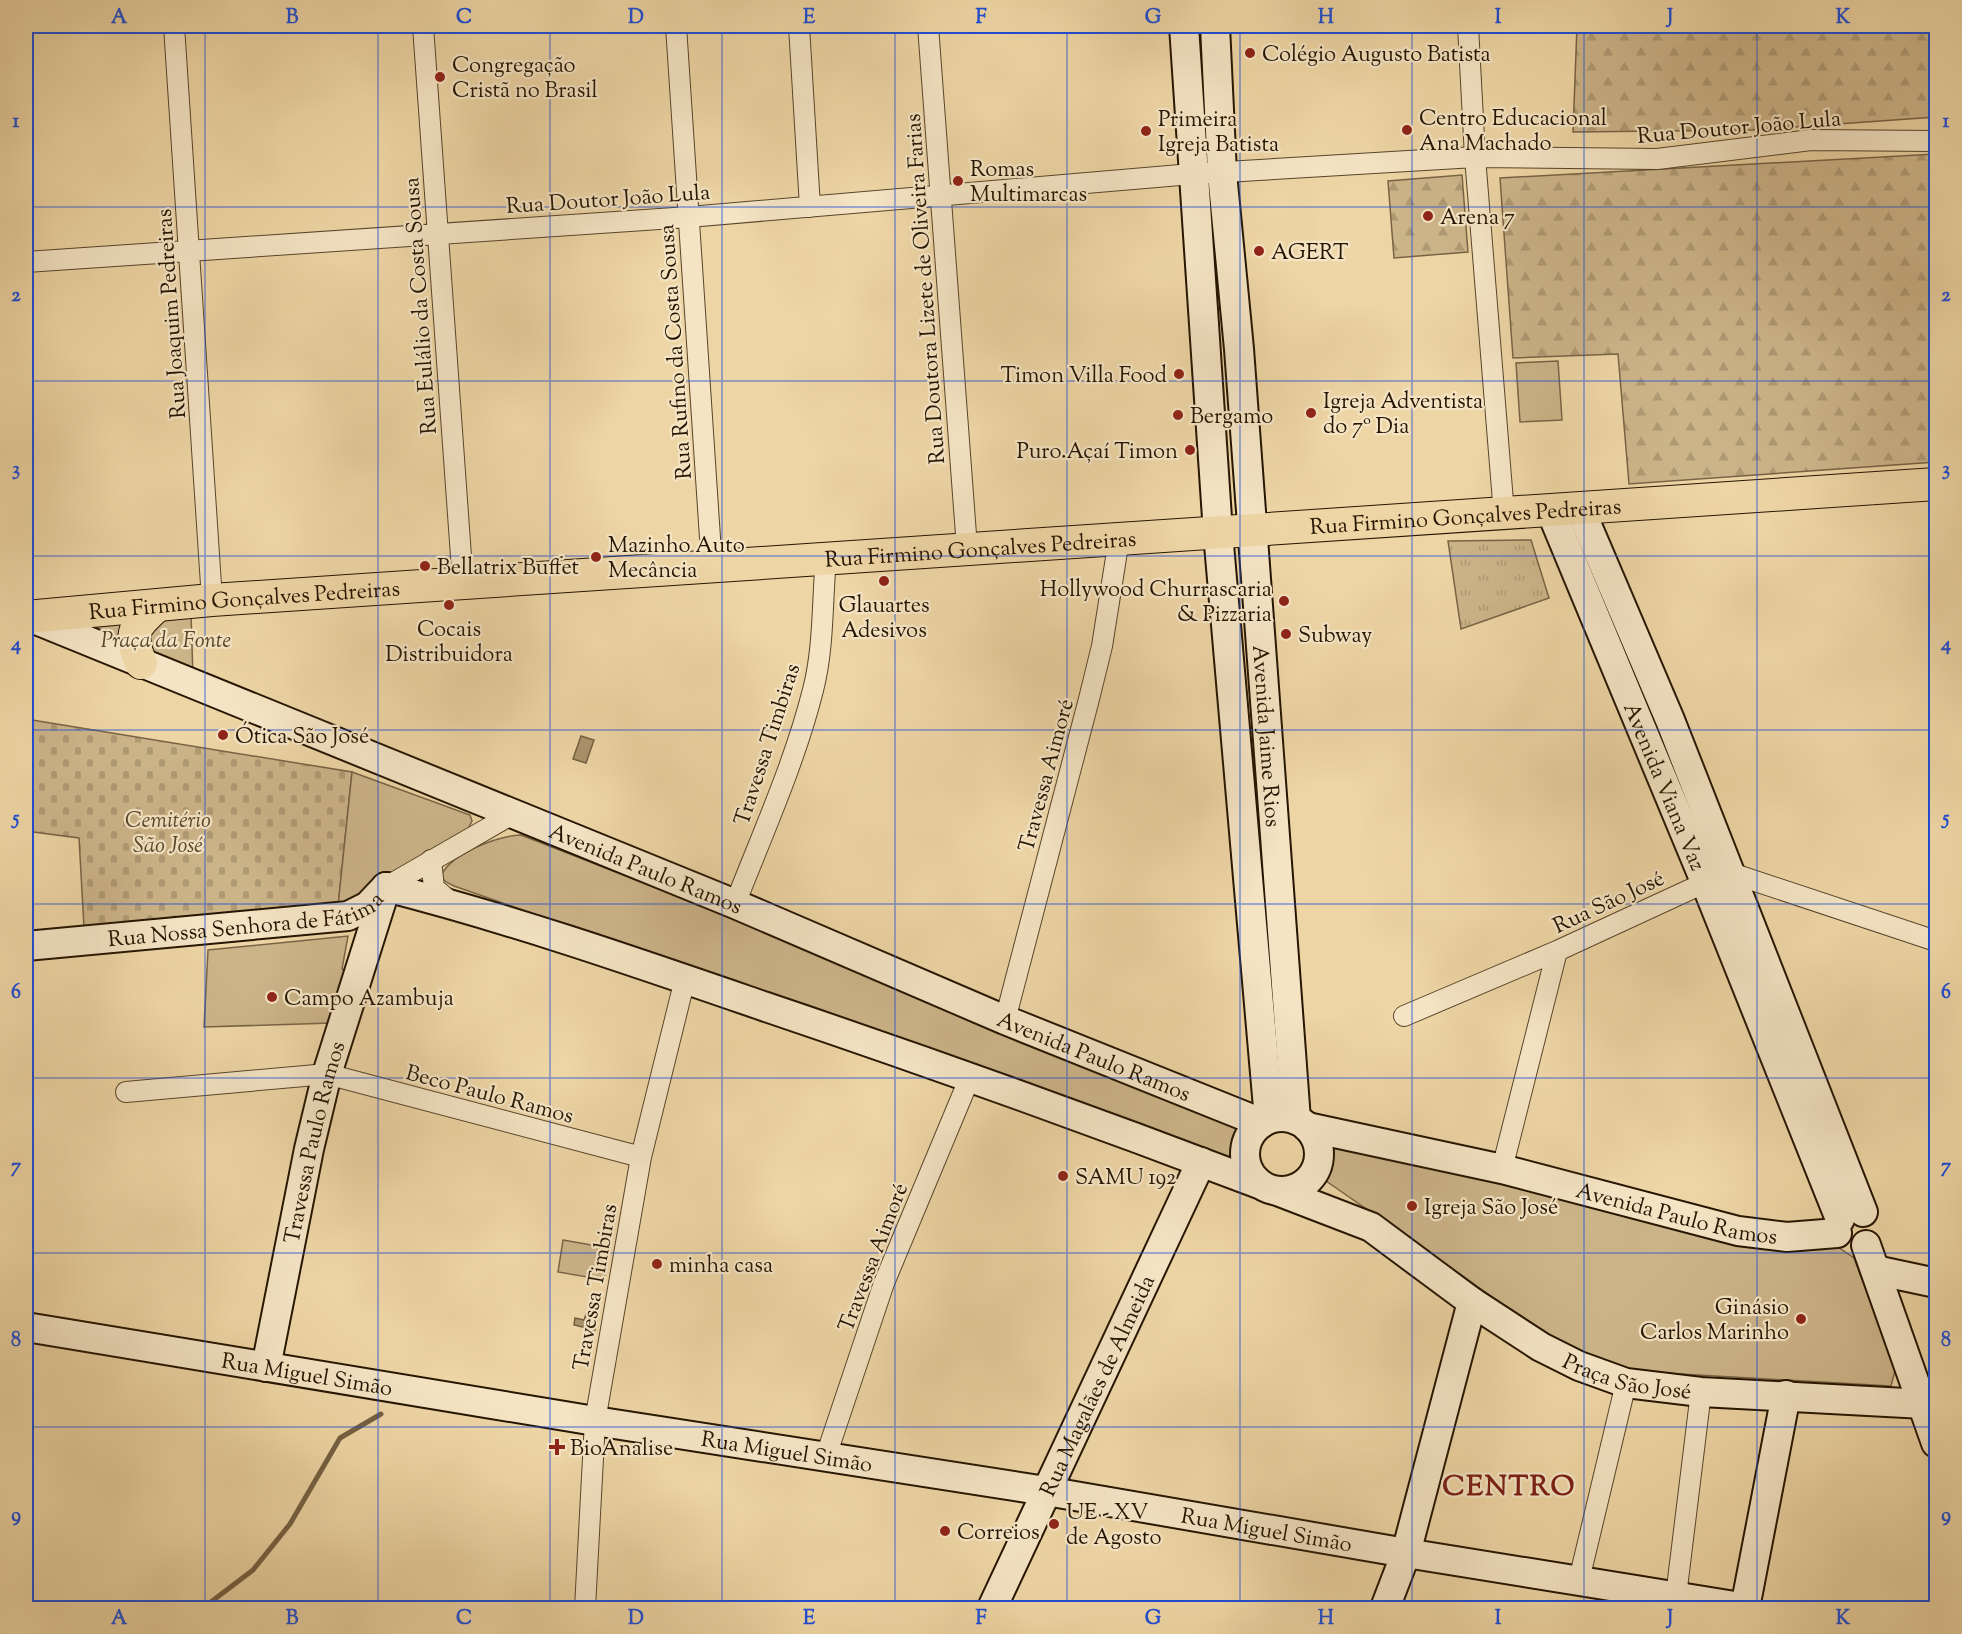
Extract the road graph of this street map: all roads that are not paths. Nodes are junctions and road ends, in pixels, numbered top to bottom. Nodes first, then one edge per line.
1 (174, 26) edge
2 (423, 26) edge
3 (676, 26) edge
4 (799, 26) edge
5 (928, 26) edge
6 (1184, 26) edge
7 (1215, 26) edge
8 (1468, 26) edge
9 (1936, 141) edge
10 (1475, 157) junction
11 (1222, 173) junction
12 (1192, 174) junction
13 (941, 196) junction
14 (810, 207) junction
15 (689, 217) junction
16 (437, 234) junction
17 (191, 250) junction
18 (26, 262) edge
19 (1239, 349) junction
20 (1207, 350) junction
21 (1936, 484) edge
22 (1565, 510) junction
23 (1504, 514) junction
24 (1252, 531) junction
25 (1218, 533) junction
26 (1119, 539) junction
27 (967, 548) junction
28 (826, 558) junction
29 (712, 568) junction
30 (463, 584) junction
31 (212, 600) junction
32 (158, 605) junction
33 (27, 617) edge
34 (141, 663) junction
35 (1267, 718) junction
36 (1670, 720) junction
37 (1235, 721) junction
38 (1642, 732) junction
39 (511, 815) junction
40 (431, 860) junction
41 (1717, 877) junction
42 (386, 887) junction
43 (735, 904) junction
44 (455, 905) junction
45 (1282, 912) junction
46 (1252, 914) junction
47 (1936, 941) edge
48 (26, 946) edge
49 (1557, 951) junction
50 (685, 979) junction
51 (1404, 1016) dead end
52 (1005, 1020) junction
53 (327, 1074) junction
54 (970, 1077) junction
55 (126, 1092) dead end
56 (1284, 1122) junction
57 (641, 1157) junction
58 (1201, 1162) junction
59 (1502, 1169) junction
60 (1269, 1188) junction
61 (1847, 1222) junction
62 (1870, 1257) junction
63 (1936, 1283) edge
64 (1472, 1302) junction
65 (26, 1327) edge
66 (266, 1367) junction
67 (1626, 1383) junction
68 (1701, 1392) junction
69 (1786, 1395) junction
70 (1924, 1404) junction
71 (595, 1421) junction
72 (1936, 1443) edge
73 (826, 1456) junction
74 (1046, 1491) junction
75 (1406, 1553) junction
76 (1579, 1580) junction
77 (1676, 1596) junction
78 (585, 1608) edge
79 (992, 1608) edge
80 (1385, 1608) edge
81 (1746, 1608) edge

1 - 17 street, Rua Joaquim Pedreiras
2 - 16 street, Rua Eulálio da Costa Sousa
3 - 15 street, Rua Rufino da Costa Sousa
4 - 14 street
5 - 13 street, Rua Doutora Lizete de Oliveira Farias
6 - 12 street, Avenida Jaime Rios
7 - 11 street, Avenida Jaime Rios
8 - 10 street
9 - 10 street, Rua Doutor João Lula
10 - 11 street, Rua Doutor João Lula
10 - 23 street
11 - 12 street
11 - 19 street, Avenida Jaime Rios
12 - 13 street, Rua Doutor João Lula
12 - 20 street, Avenida Jaime Rios
13 - 14 street, Rua Doutor João Lula
13 - 27 street, Rua Doutora Lizete de Oliveira Farias
14 - 15 street, Rua Doutor João Lula
15 - 16 street, Rua Doutor João Lula
15 - 29 street, Rua Rufino da Costa Sousa
16 - 17 street, Rua Doutor João Lula
16 - 30 street, Rua Eulálio da Costa Sousa
17 - 18 street, Rua Doutor João Lula
17 - 31 street, Rua Joaquim Pedreiras
19 - 20 street
19 - 24 street, Avenida Jaime Rios
20 - 25 street, Avenida Jaime Rios
21 - 22 main road, Rua Firmino Gonçalves Pedreiras
22 - 23 main road, Rua Firmino Gonçalves Pedreiras
22 - 36 street, Avenida Viana Vaz
22 - 38 street, Avenida Viana Vaz
23 - 24 main road, Rua Firmino Gonçalves Pedreiras
24 - 25 main road, Rua Firmino Gonçalves Pedreiras
24 - 35 street, Avenida Jaime Rios
25 - 26 main road, Rua Firmino Gonçalves Pedreiras
25 - 37 street, Avenida Jaime Rios
26 - 27 main road, Rua Firmino Gonçalves Pedreiras
26 - 52 street, Travessa Aimoré
27 - 28 main road, Rua Firmino Gonçalves Pedreiras
28 - 29 main road, Rua Firmino Gonçalves Pedreiras
28 - 43 street, Travessa Timbiras
29 - 30 main road, Rua Firmino Gonçalves Pedreiras
30 - 31 main road, Rua Firmino Gonçalves Pedreiras
31 - 32 main road, Rua Firmino Gonçalves Pedreiras
32 - 33 main road, Rua Firmino Gonçalves Pedreiras
32 - 34 main road
33 - 34 street, Avenida Paulo Ramos
34 - 39 street, Avenida Paulo Ramos
35 - 37 street
35 - 45 street, Avenida Jaime Rios
36 - 38 street
36 - 41 street, Avenida Viana Vaz
37 - 46 street, Avenida Jaime Rios
38 - 41 street, Avenida Viana Vaz
39 - 40 street, Rua Nossa Senhora de Fátima
39 - 43 street, Avenida Paulo Ramos
40 - 42 street, Rua Nossa Senhora de Fátima
40 - 44 street
41 - 47 street
41 - 49 street, Rua São José
41 - 61 street, Avenida Viana Vaz
42 - 44 street
42 - 48 street, Rua Nossa Senhora de Fátima
42 - 53 street, Travessa Paulo Ramos
43 - 52 street, Avenida Paulo Ramos
44 - 50 street
45 - 46 street
45 - 56 street, Avenida Jaime Rios
46 - 56 street, Avenida Jaime Rios
49 - 51 street, Rua São José
49 - 59 street
50 - 54 street
50 - 57 street, Travessa Timbiras
52 - 56 street, Avenida Paulo Ramos
53 - 55 street, Beco Paulo Ramos
53 - 57 street, Beco Paulo Ramos
53 - 66 street, Travessa Paulo Ramos
54 - 58 street
54 - 73 street, Travessa Aimoré
56 - 59 street, Avenida Paulo Ramos
56 - 60 street
56 - 60 street
57 - 71 street, Travessa Timbiras
58 - 60 street
58 - 74 street, Rua Magalães de Almeida
59 - 61 street, Avenida Paulo Ramos
60 - 64 street, Praça São José
61 - 62 street
62 - 63 street
62 - 70 street
64 - 67 street, Praça São José
64 - 75 street
65 - 66 street, Rua Miguel Simão
66 - 71 street, Rua Miguel Simão
67 - 68 street, Praça São José
67 - 76 street
68 - 69 street, Praça São José
68 - 77 street
69 - 70 street, Praça São José
69 - 81 street
70 - 72 street
71 - 73 street, Rua Miguel Simão
71 - 78 street, Travessa Timbiras
73 - 74 street, Rua Miguel Simão
74 - 75 street, Rua Miguel Simão
74 - 79 street, Rua Magalães de Almeida
75 - 76 street, Rua Miguel Simão
75 - 80 street
76 - 77 street, Rua Miguel Simão
77 - 81 street, Rua Miguel Simão

